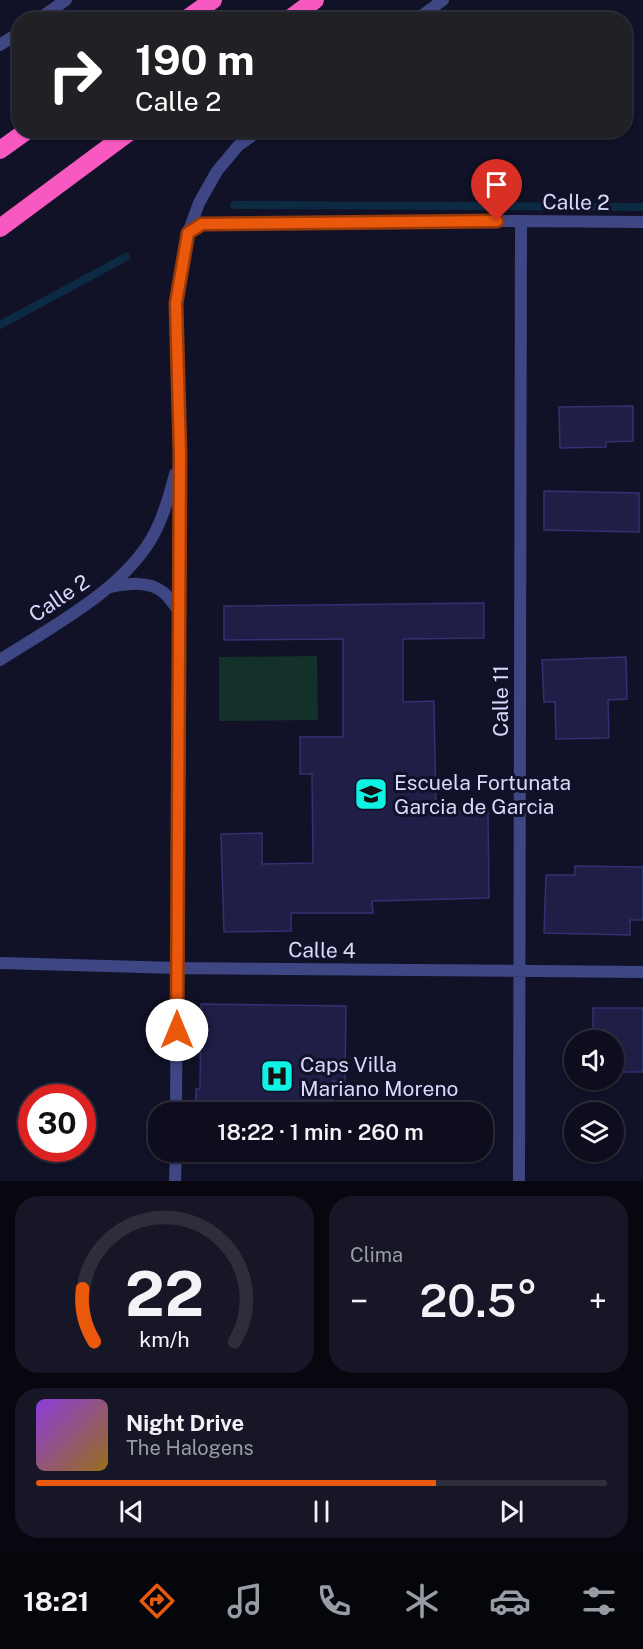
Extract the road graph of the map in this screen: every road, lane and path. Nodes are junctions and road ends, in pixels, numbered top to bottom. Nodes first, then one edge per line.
1 (66, 0) edge
2 (213, 0) edge
3 (315, 0) edge
4 (443, 0) edge
5 (49, 12) edge
6 (196, 12) edge
7 (299, 12) edge
8 (427, 12) edge
9 (17, 138) edge
10 (121, 138) edge
11 (249, 138) edge
12 (0, 150) edge
13 (95, 156) junction
14 (521, 221) junction
15 (643, 222) edge
16 (0, 228) edge
17 (188, 233) junction
18 (0, 241) edge
19 (180, 454) junction
20 (110, 588) junction
21 (179, 611) junction
22 (0, 660) edge
23 (0, 963) edge
24 (177, 968) junction
25 (519, 971) junction
26 (643, 972) edge
27 (176, 1102) edge
28 (176, 1162) edge
29 (175, 1181) edge
30 (519, 1181) edge

1 - 5 street
2 - 6 highway
3 - 7 highway
4 - 8 street
9 - 12 highway
10 - 13 highway
11 - 17 street
13 - 16 highway
13 - 18 highway
14 - 15 street, Calle 2
14 - 17 street, Calle 2
14 - 25 street, Calle 11
17 - 19 street
19 - 20 street, Calle 2
19 - 21 street
20 - 21 street, Calle 2
20 - 22 street, Calle 2
21 - 24 street
23 - 24 street, Calle 4
24 - 25 street, Calle 4
24 - 27 street
25 - 26 street, Calle 4
25 - 30 street, Calle 11
28 - 29 street

